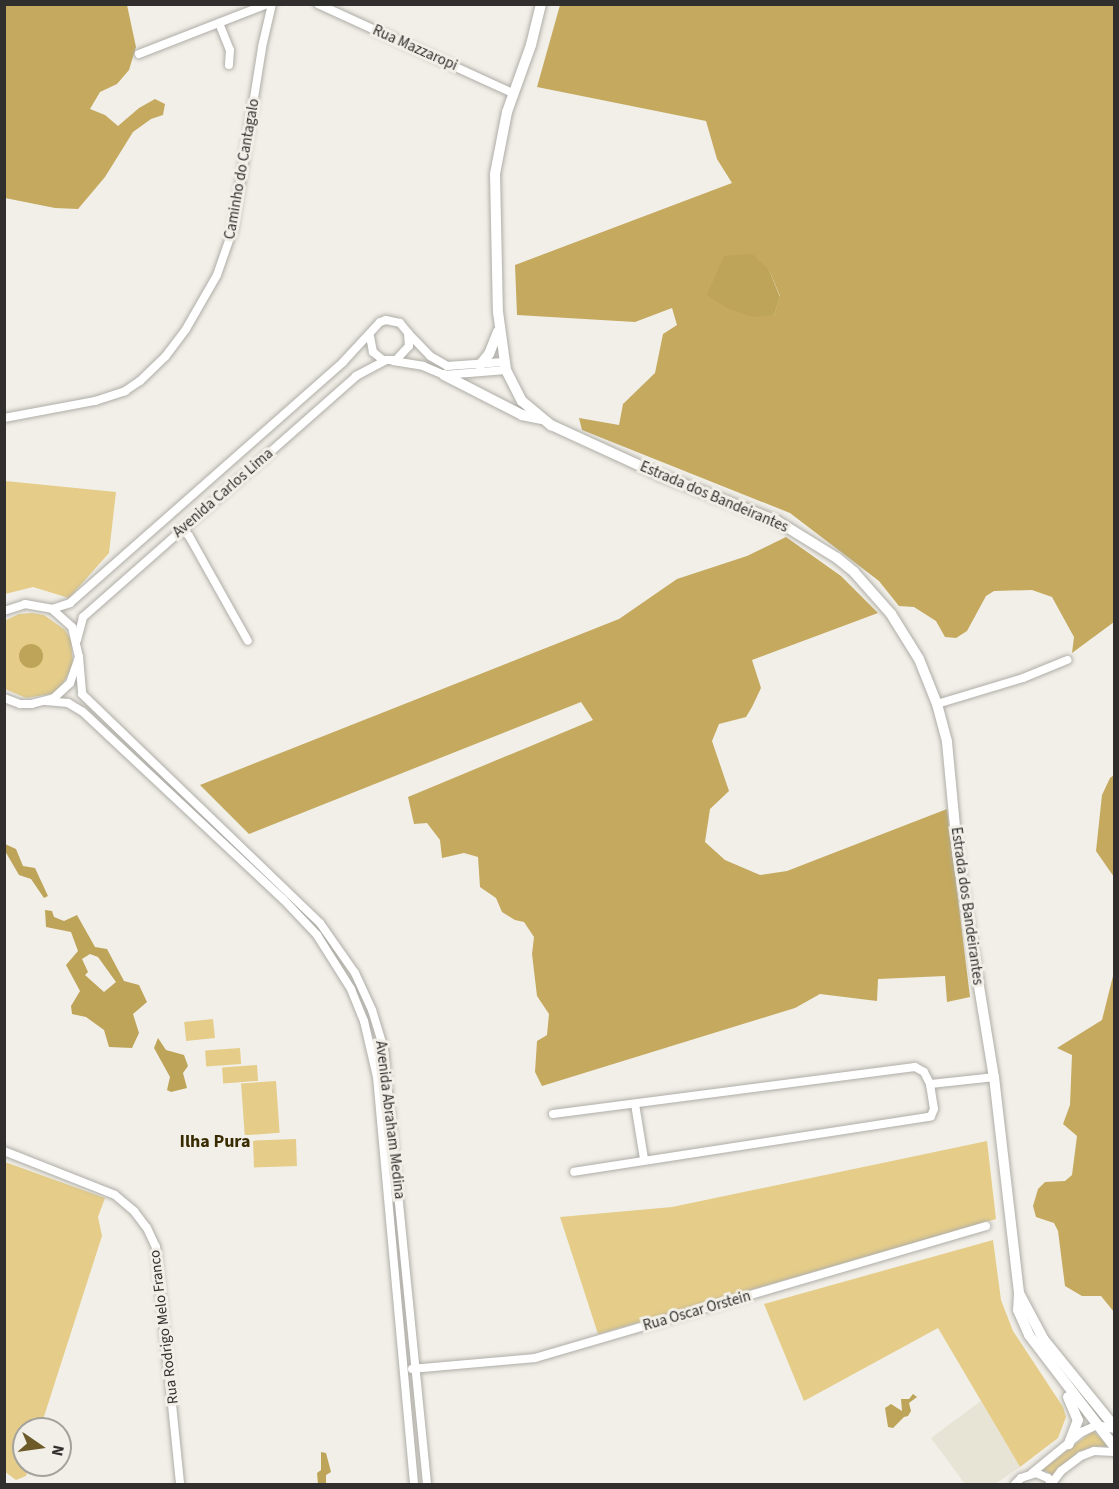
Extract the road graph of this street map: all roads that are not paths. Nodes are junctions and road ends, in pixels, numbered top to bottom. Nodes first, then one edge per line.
1 (267, 4) edge
2 (272, 4) edge
3 (318, 4) edge
4 (541, 4) edge
5 (219, 23) junction
6 (139, 54) dead end
7 (229, 65) dead end
8 (512, 93) junction
9 (499, 329) junction
10 (408, 333) junction
11 (370, 336) junction
12 (389, 360) junction
13 (480, 364) junction
14 (504, 366) junction
15 (444, 375) junction
16 (4, 418) edge
17 (543, 420) junction
18 (182, 529) junction
19 (52, 609) junction
20 (4, 610) edge
21 (77, 640) junction
22 (248, 641) dead end
23 (80, 657) junction
24 (1067, 660) dead end
25 (4, 698) edge
26 (46, 701) junction
27 (4, 704) edge
28 (20, 704) junction
29 (937, 704) junction
30 (994, 1077) junction
31 (930, 1084) junction
32 (635, 1104) junction
33 (553, 1114) dead end
34 (382, 1132) junction
35 (393, 1132) junction
36 (395, 1148) junction
37 (383, 1149) junction
38 (4, 1151) edge
39 (644, 1159) junction
40 (574, 1172) dead end
41 (986, 1226) dead end
42 (1019, 1293) junction
43 (416, 1369) junction
44 (403, 1370) junction
45 (1059, 1377) junction
46 (1097, 1425) junction
47 (1114, 1427) edge
48 (1069, 1444) junction
49 (1114, 1446) edge
50 (1114, 1452) edge
51 (1032, 1473) junction
52 (1052, 1484) edge
53 (180, 1485) edge
54 (414, 1485) edge
55 (427, 1485) edge
56 (1015, 1485) edge

1 - 5 street
2 - 16 street, Caminho do Cantagalo
3 - 8 street, Rua Mazzaropi
4 - 8 main road, Estrada dos Bandeirantes
5 - 6 street
5 - 7 street
8 - 9 main road, Estrada dos Bandeirantes
9 - 13 main road
9 - 14 main road, Estrada dos Bandeirantes
10 - 11 street, Avenida Carlos Lima
10 - 12 street, Avenida Carlos Lima
10 - 13 street, Avenida Carlos Lima
11 - 12 street
11 - 19 street, Avenida Carlos Lima
12 - 15 street
12 - 18 street, Avenida Carlos Lima
13 - 14 street, Avenida Carlos Lima
14 - 15 street
14 - 17 main road, Estrada dos Bandeirantes
15 - 17 main road
17 - 29 main road, Estrada dos Bandeirantes
18 - 21 street, Avenida Carlos Lima
18 - 22 street
19 - 20 street
19 - 21 street
21 - 23 street, Avenida Abraham Medina
23 - 26 street
23 - 35 street, Avenida Abraham Medina
24 - 29 street
25 - 28 street
26 - 28 street
26 - 34 street, Avenida Abraham Medina
27 - 28 street
29 - 30 main road, Estrada dos Bandeirantes
30 - 31 street
30 - 42 main road, Estrada dos Bandeirantes
31 - 32 street
31 - 39 street
32 - 33 street
32 - 39 street
34 - 35 street
34 - 37 street, Avenida Abraham Medina
35 - 36 street, Avenida Abraham Medina
36 - 37 street
36 - 43 street, Avenida Abraham Medina
37 - 44 street, Avenida Abraham Medina
38 - 53 street, Rua Rodrigo Melo Franco
39 - 40 street
41 - 43 street, Rua Oscar Orstein
42 - 45 main road, Estrada dos Bandeirantes
42 - 47 main road, Estrada dos Bandeirantes
43 - 44 street, Rua Oscar Orstein
43 - 55 street, Avenida Abraham Medina
44 - 54 street, Avenida Abraham Medina
45 - 46 main road, Estrada dos Bandeirantes
45 - 48 main road
46 - 47 street
46 - 48 street
46 - 49 main road, Estrada dos Bandeirantes
48 - 51 street
50 - 52 street
51 - 52 street
51 - 56 street

